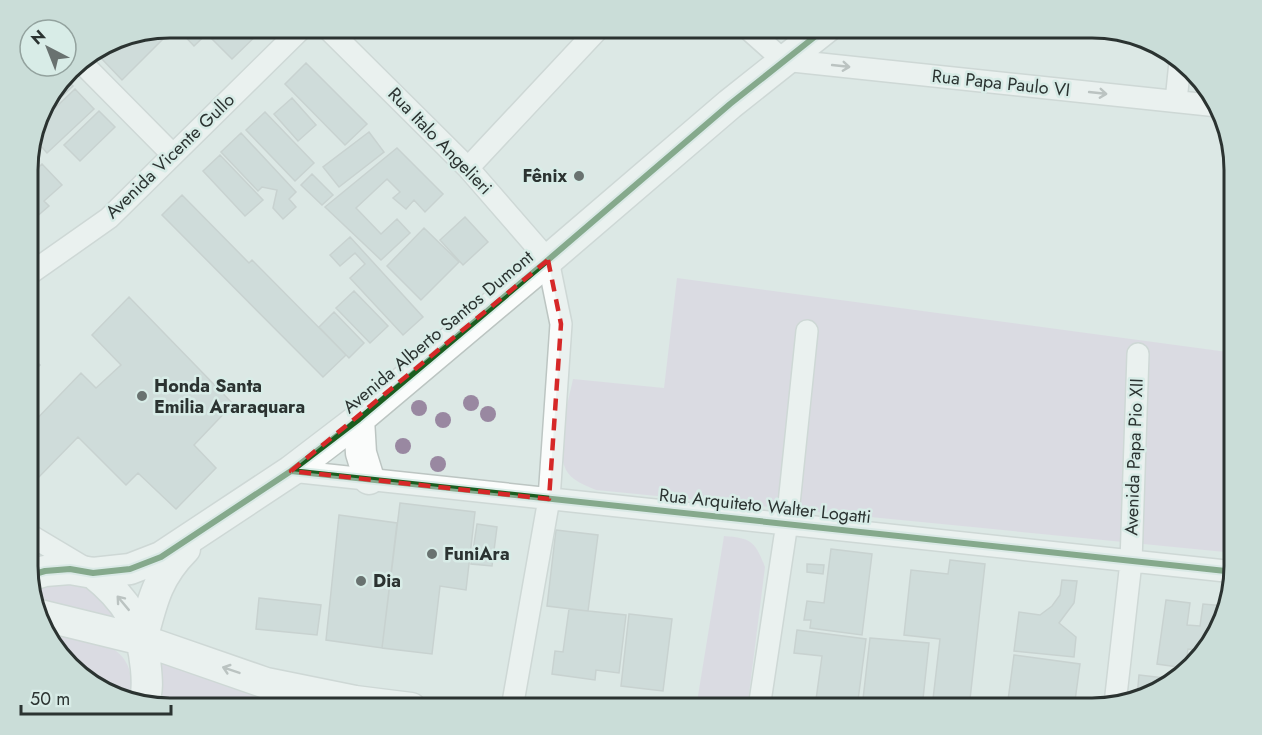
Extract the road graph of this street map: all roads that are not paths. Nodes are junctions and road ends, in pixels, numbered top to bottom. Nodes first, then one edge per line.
1 (292, 38) edge
2 (337, 38) edge
3 (590, 38) edge
4 (758, 38) edge
5 (812, 38) edge
6 (783, 60) junction
7 (86, 67) edge
8 (1179, 70) edge
9 (1176, 101) junction
10 (1207, 105) edge
11 (172, 154) junction
12 (468, 168) junction
13 (548, 260) junction
14 (38, 266) edge
15 (807, 331) dead end
16 (1138, 354) dead end
17 (359, 419) junction
18 (291, 471) junction
19 (369, 478) junction
20 (549, 499) junction
21 (787, 523) junction
22 (210, 525) junction
23 (38, 540) edge
24 (1131, 562) junction
25 (1224, 571) edge
26 (38, 573) edge
27 (93, 573) junction
28 (48, 617) edge
29 (142, 640) junction
30 (147, 695) edge
31 (267, 695) edge
32 (1116, 695) edge
33 (761, 697) edge
34 (309, 698) edge
35 (514, 698) edge

1 - 11 street, Avenida Vicente Gullo
2 - 12 street, Rua Italo Angelieri
3 - 12 street
4 - 6 street
5 - 6 street, Avenida Alberto Santos Dumont
6 -> 9 street, Rua Papa Paulo VI
6 - 13 street, Avenida Alberto Santos Dumont
7 - 11 street
8 - 9 street
9 - 10 street, Rua Papa Paulo VI
11 - 14 street, Avenida Vicente Gullo
12 - 13 street, Rua Italo Angelieri
13 - 17 street, Avenida Alberto Santos Dumont
13 - 20 street
15 - 21 street
16 - 24 street, Avenida Papa Pio XII
17 - 18 street, Avenida Alberto Santos Dumont
17 - 19 street
18 - 19 street, Rua Arquiteto Walter Logatti
18 - 22 street, Avenida Alberto Santos Dumont
19 - 20 street, Rua Arquiteto Walter Logatti
20 - 21 street, Rua Arquiteto Walter Logatti
20 - 35 street
21 - 24 street, Rua Arquiteto Walter Logatti
21 - 33 street
22 - 27 street, Avenida Alberto Santos Dumont
22 - 29 street, Avenida Alberto Santos Dumont
23 - 27 street
24 - 25 street, Rua Arquiteto Walter Logatti
24 - 32 street, Avenida Papa Pio XII
26 - 27 street, Avenida Alberto Santos Dumont
29 -> 27 street
28 - 29 street
29 - 30 street
31 -> 29 street
31 - 34 street

